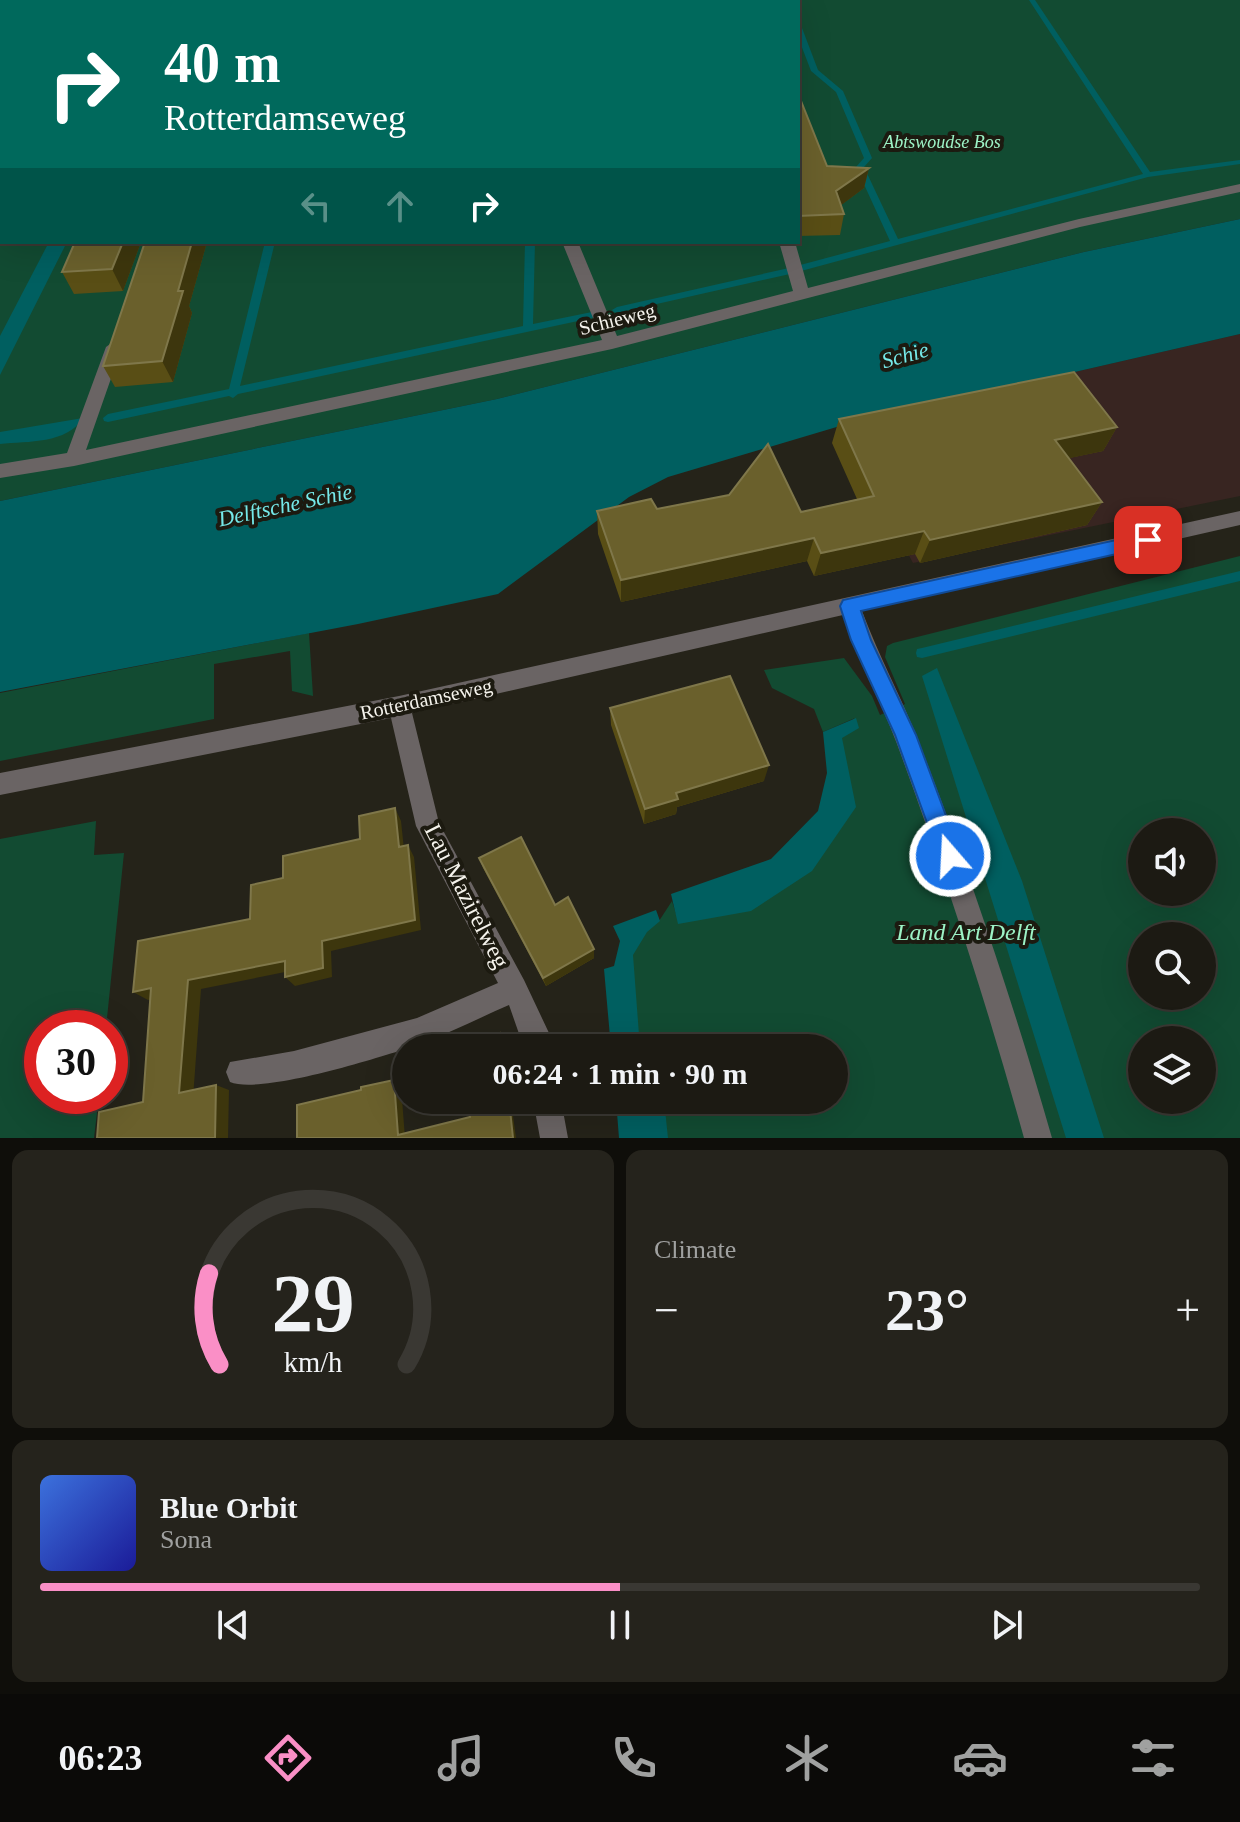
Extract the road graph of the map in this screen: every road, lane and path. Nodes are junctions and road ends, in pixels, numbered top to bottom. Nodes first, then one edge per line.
1 (1240, 188) edge
2 (571, 244) edge
3 (789, 249) edge
4 (801, 289) junction
5 (121, 329) edge
6 (612, 343) junction
7 (74, 459) junction
8 (0, 471) edge
9 (1240, 518) edge
10 (850, 606) junction
11 (399, 706) junction
12 (0, 784) edge
13 (515, 989) junction
14 (535, 1034) edge
15 (240, 1072) dead end
16 (550, 1114) edge
17 (554, 1138) edge
18 (1038, 1138) edge

1 - 4 street, Schieweg
2 - 6 street
3 - 4 street
4 - 6 street, Schieweg
5 - 7 street
6 - 7 street, Schieweg
7 - 8 street, Schieweg
9 - 10 street, Rotterdamseweg
10 - 11 street, Rotterdamseweg
10 - 18 street
11 - 12 street, Rotterdamseweg
11 - 13 street, Lau Mazirelweg
13 - 14 street
13 - 15 street, Lau Mazirelweg
16 - 17 street

